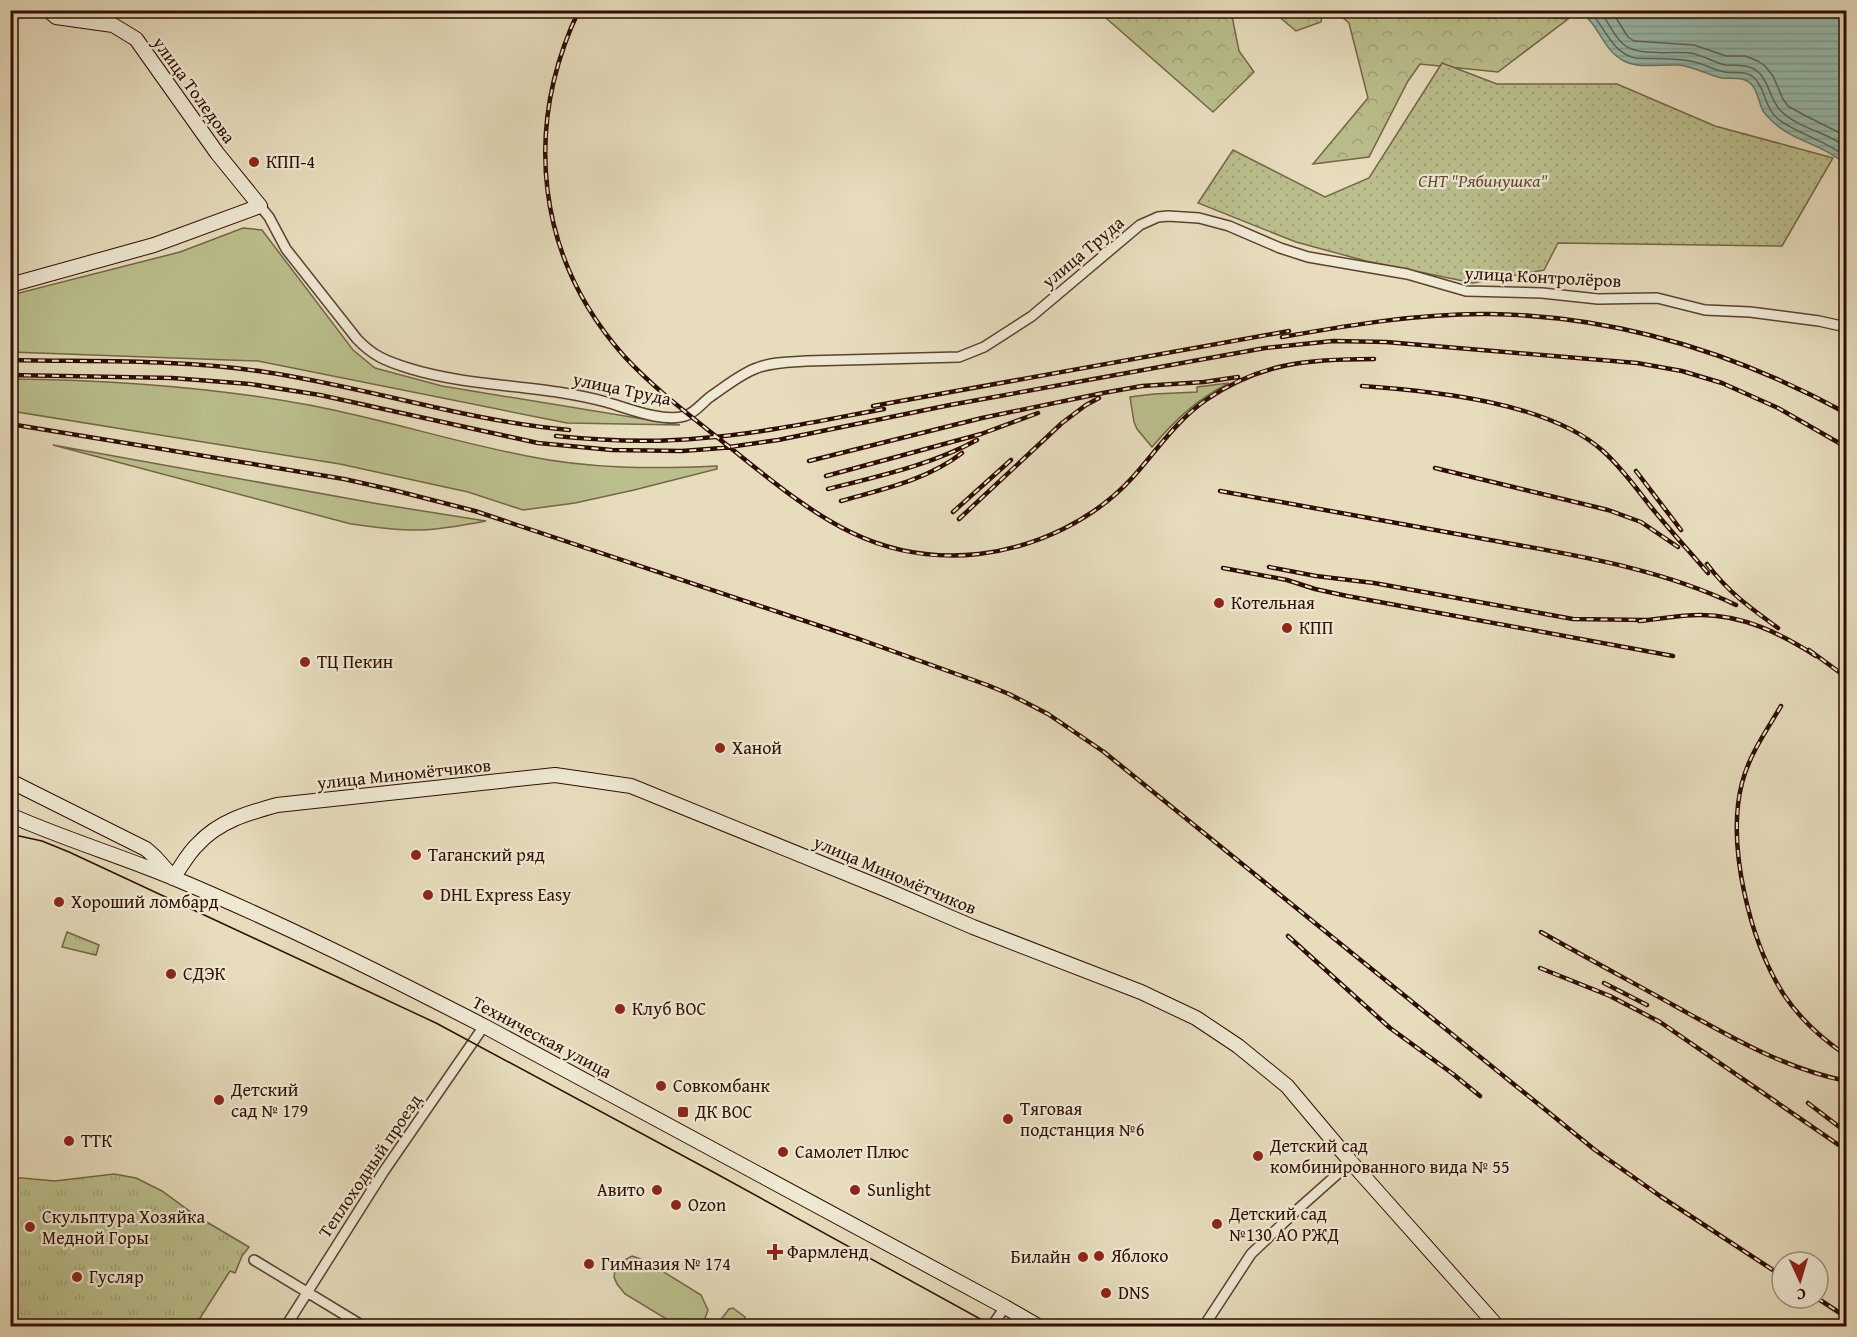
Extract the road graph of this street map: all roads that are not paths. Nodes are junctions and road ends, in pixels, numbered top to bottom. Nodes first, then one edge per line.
1 (48, 10) edge
2 (260, 206) junction
3 (1140, 225) joint
4 (10, 285) edge
5 (1846, 327) edge
6 (10, 781) edge
7 (10, 814) edge
8 (173, 878) junction
9 (484, 1026) junction
10 (1351, 1162) junction
11 (254, 1260) dead end
12 (308, 1292) junction
13 (1005, 1307) junction
14 (286, 1326) edge
15 (363, 1326) edge
16 (992, 1326) edge
17 (1038, 1326) edge
18 (1204, 1326) edge
19 (1497, 1326) edge

1 - 2 street, улица Толедова
2 - 3 street, улица Труда
2 - 4 street
3 - 5 street, улица Контролёров
6 - 8 street
7 - 8 street, Техническая улица
8 - 9 street, Техническая улица
8 - 10 street, улица Миномётчиков
9 - 12 street, Теплоходный проезд
9 - 13 street, Техническая улица
10 - 18 street
10 - 19 street, улица Миномётчиков
11 - 12 street
12 - 14 street, Теплоходный проезд
12 - 15 street
13 - 16 street
13 - 17 street, Техническая улица

